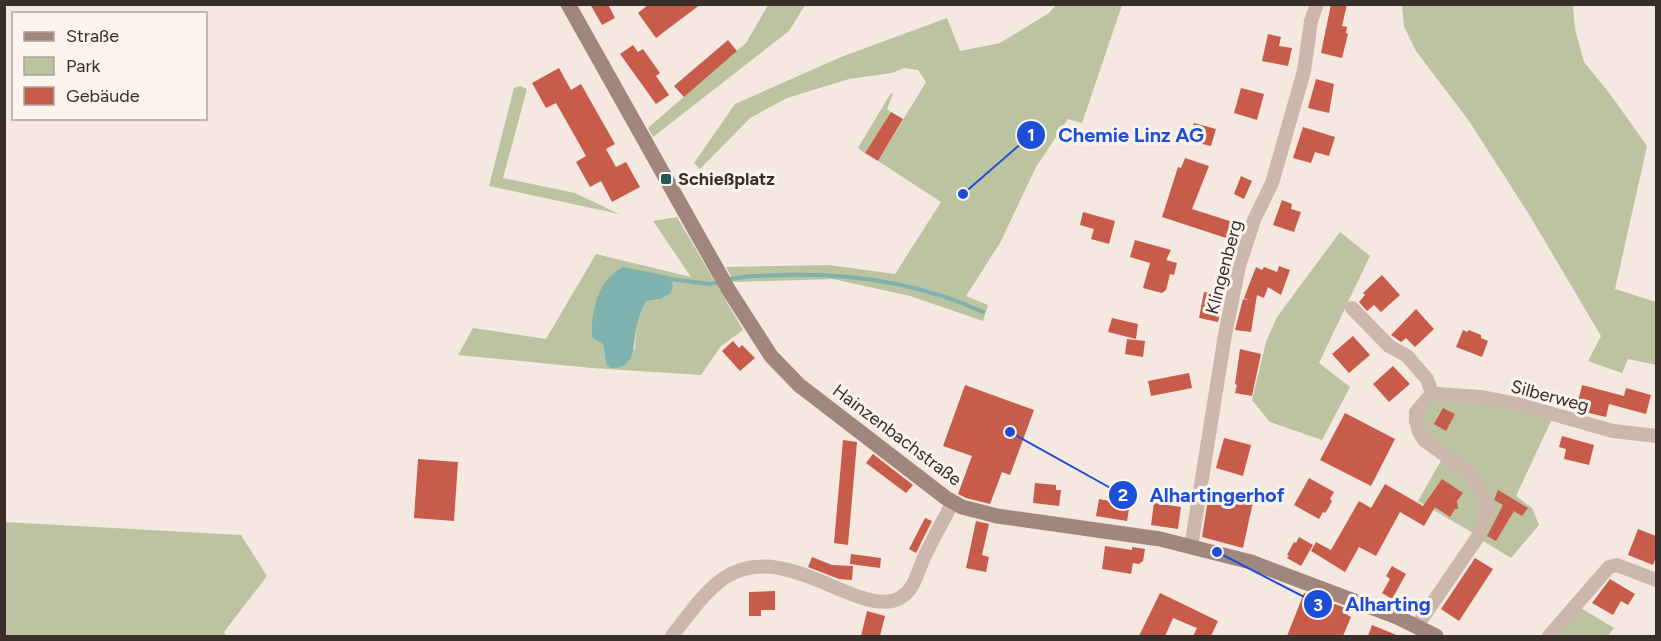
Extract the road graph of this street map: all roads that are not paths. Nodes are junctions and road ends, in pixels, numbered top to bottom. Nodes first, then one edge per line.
1 (568, 4) edge
2 (1317, 4) edge
3 (1352, 308) dead end
4 (1433, 396) junction
5 (1656, 436) edge
6 (953, 502) junction
7 (1191, 547) junction
8 (1656, 580) edge
9 (1417, 626) junction
10 (672, 636) edge
11 (1436, 636) edge
12 (1549, 636) edge

1 - 6 street, Hainzenbachstraße
2 - 7 street, Klingenberg
3 - 4 street
4 - 5 street, Silberweg
4 - 9 street
6 - 7 street, Hainzenbachstraße
6 - 10 street
7 - 9 street, Hainzenbachstraße
8 - 12 street
9 - 11 street, Hainzenbachstraße

